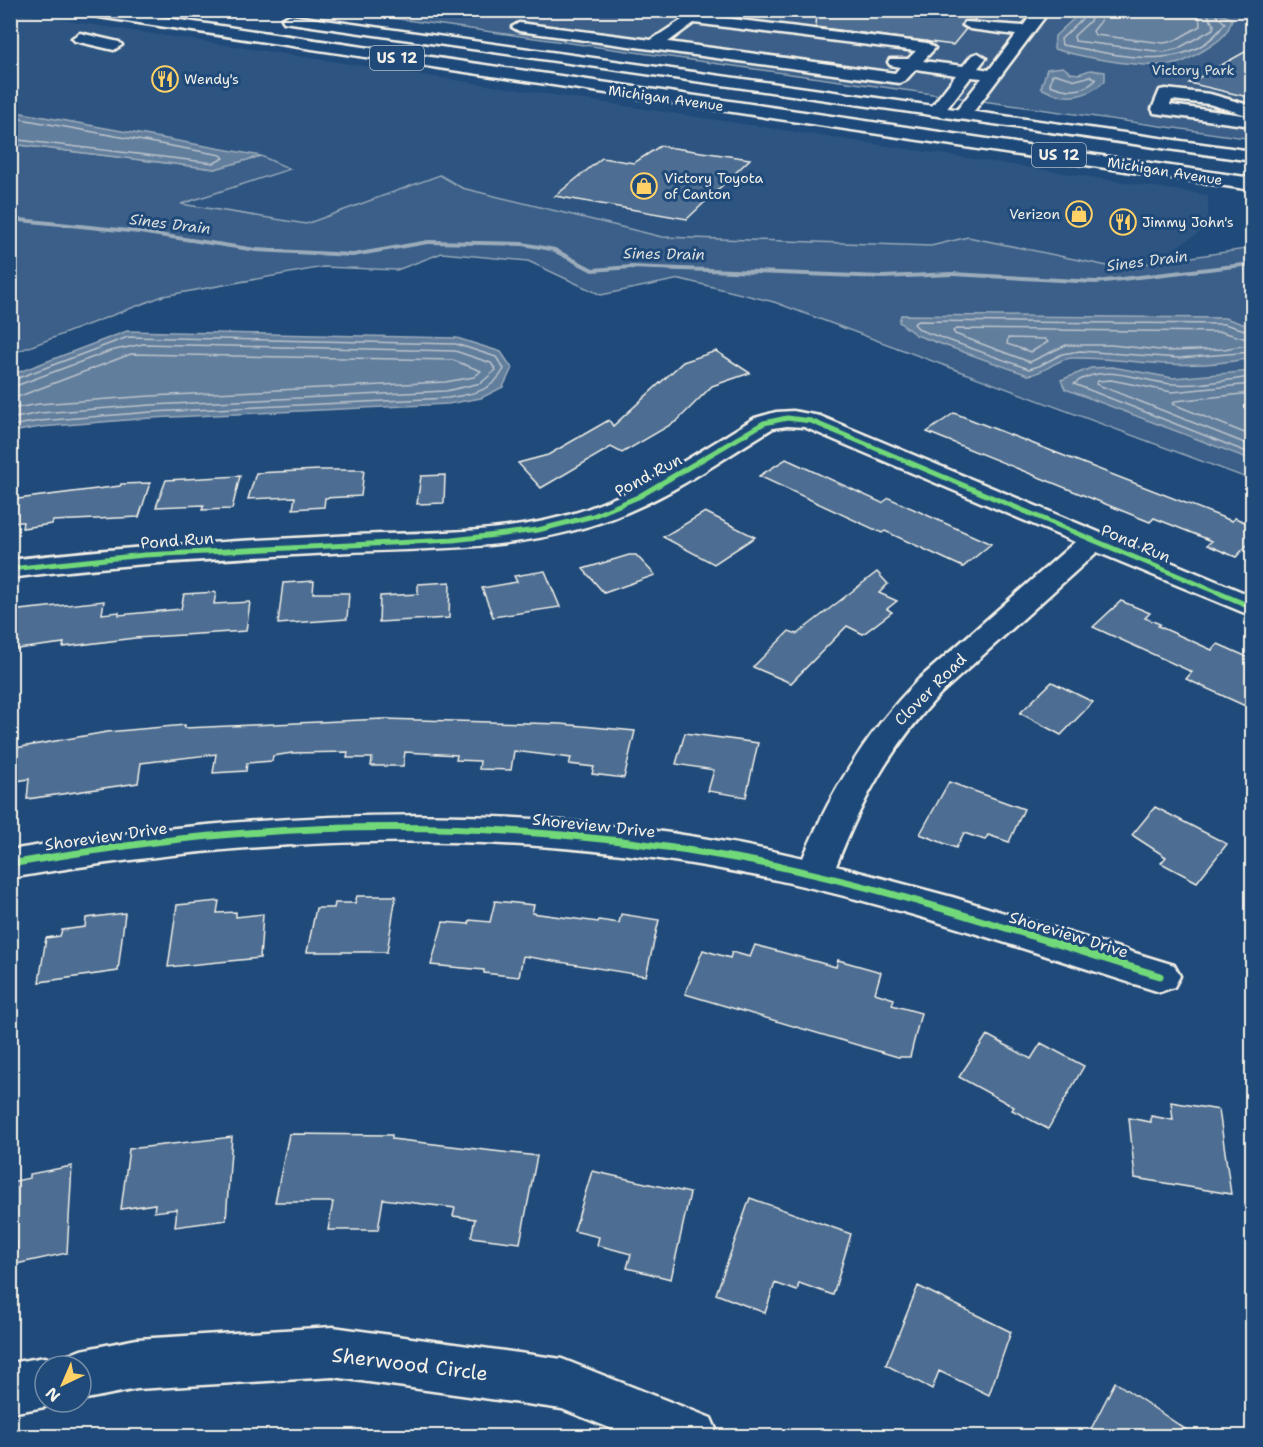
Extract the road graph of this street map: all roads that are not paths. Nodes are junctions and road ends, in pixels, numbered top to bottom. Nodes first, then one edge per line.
1 (79, 10) edge
2 (1017, 10) edge
3 (1043, 10) edge
4 (278, 17) dead end
5 (727, 22) junction
6 (970, 25) dead end
7 (519, 27) dead end
8 (1003, 29) junction
9 (1025, 31) junction
10 (709, 37) junction
11 (80, 38) dead end
12 (114, 45) dead end
13 (654, 45) junction
14 (692, 50) junction
15 (912, 64) junction
16 (967, 71) junction
17 (663, 72) junction
18 (992, 75) junction
19 (731, 107) junction
20 (936, 111) junction
21 (1252, 111) edge
22 (963, 115) junction
23 (1252, 121) edge
24 (1104, 135) junction
25 (1061, 155) junction
26 (1252, 156) edge
27 (1252, 184) edge
28 (1094, 540) junction
29 (10, 569) edge
30 (1252, 607) edge
31 (10, 864) edge
32 (814, 876) junction
33 (1160, 976) dead end
34 (93, 1373) edge
35 (33, 1384) edge
36 (10, 1388) edge
37 (693, 1437) edge

1 - 19 main road, Michigan Avenue / US 12
2 - 8 main road
3 - 9 main road
4 - 17 main road, Michigan Avenue / US 12
5 - 10 main road
5 - 13 main road
5 - 15 main road
6 - 8 main road
7 - 13 main road
8 - 9 main road
8 - 16 main road
9 - 18 main road
10 - 14 main road
10 - 15 main road
11 - 12 main road
13 - 14 main road
14 - 15 main road
14 - 17 main road
15 - 16 main road
16 - 18 main road
16 - 20 main road
17 - 20 main road, Michigan Avenue / US 12
18 - 22 main road
19 - 22 main road
19 - 25 main road, Michigan Avenue / US 12
20 - 22 main road, Michigan Avenue / US 12
21 - 23 main road
22 - 24 main road, Michigan Avenue / US 12
24 - 25 main road
24 - 26 main road, Michigan Avenue / US 12
25 - 27 main road, Michigan Avenue / US 12
28 - 29 main road, Pond Run
28 - 30 main road, Pond Run
28 - 32 main road, Clover Road
31 - 32 main road, Shoreview Drive
32 - 33 main road, Shoreview Drive
34 - 37 main road, Sherwood Circle
35 - 36 main road

